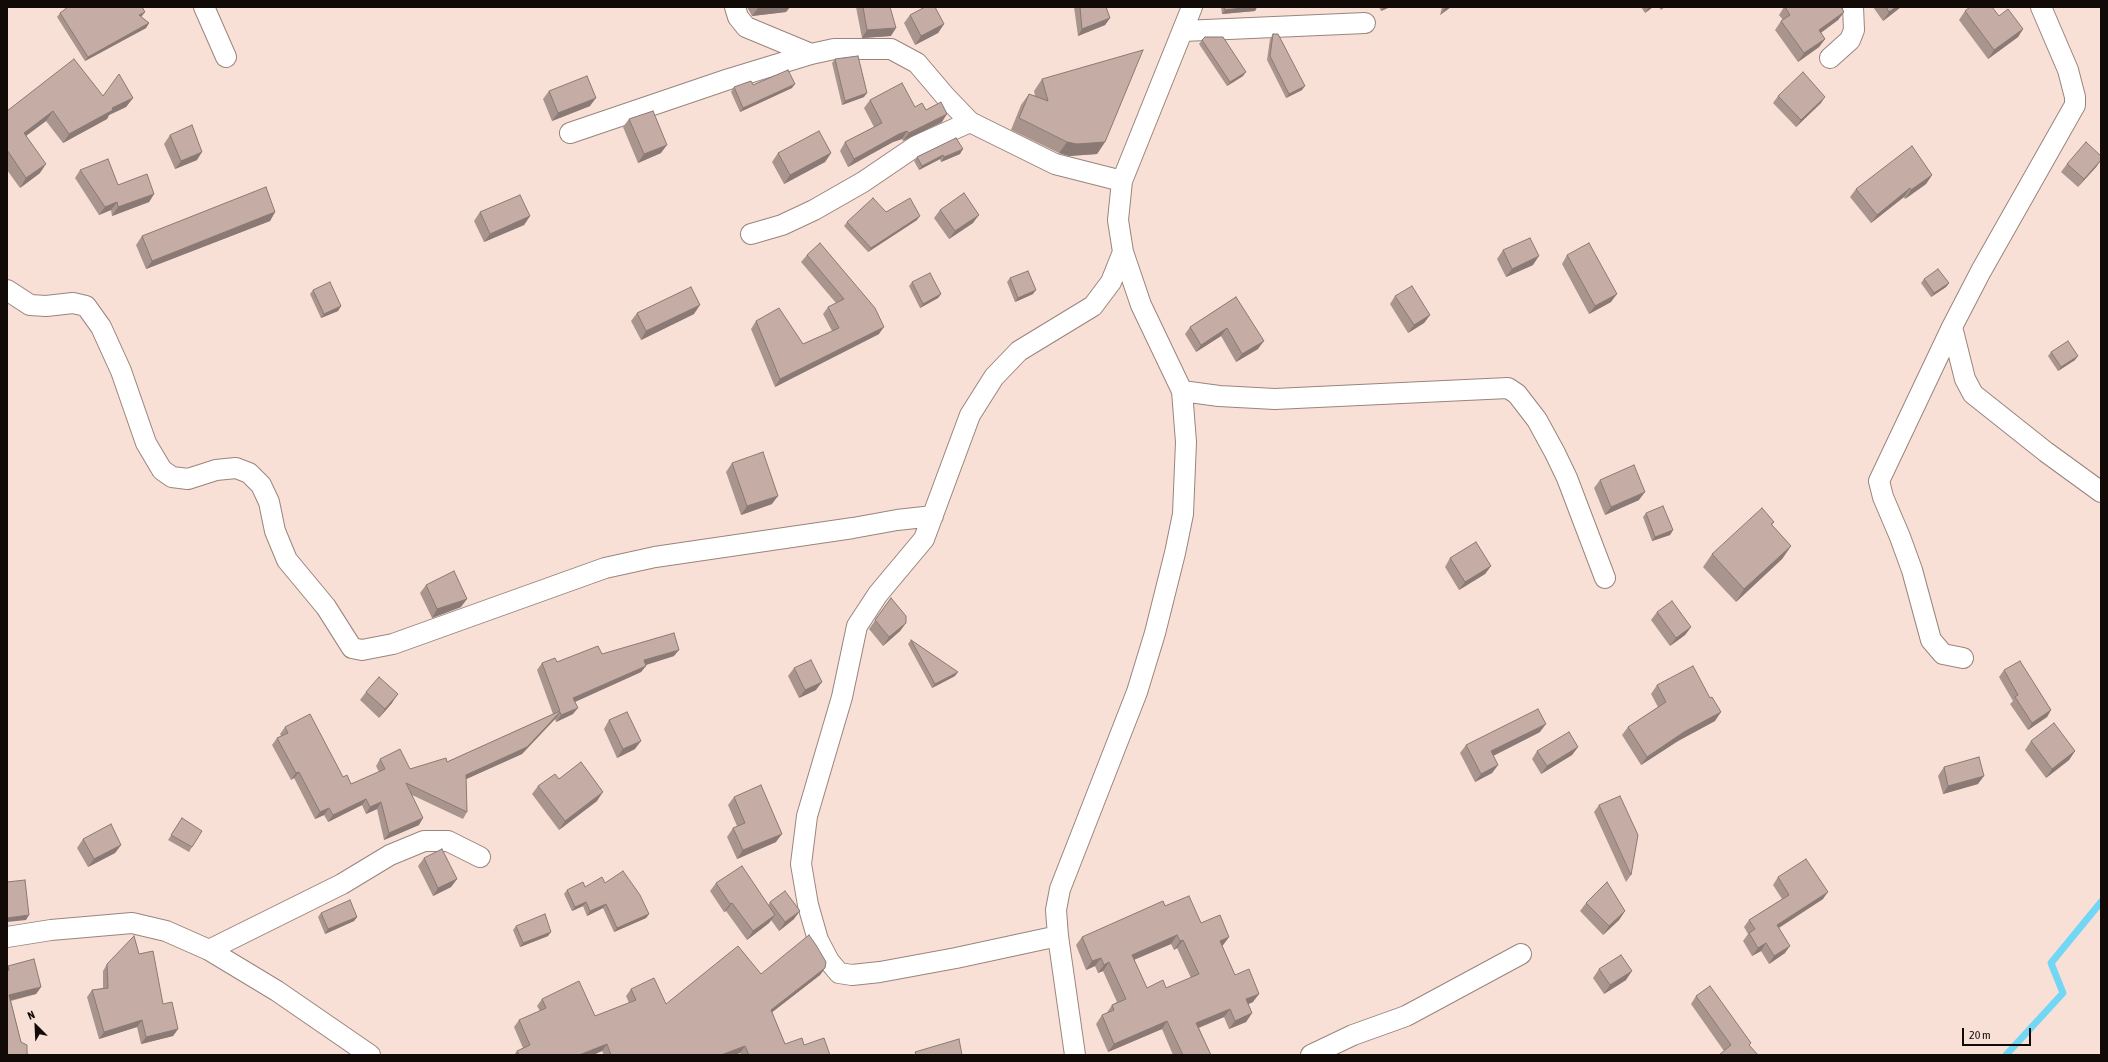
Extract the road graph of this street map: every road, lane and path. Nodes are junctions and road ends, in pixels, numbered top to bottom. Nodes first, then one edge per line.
1 (204, 7) edge
2 (735, 7) edge
3 (1192, 7) edge
4 (1853, 7) edge
5 (2041, 7) edge
6 (1365, 23) dead end
7 (1184, 31) junction
8 (811, 54) junction
9 (226, 57) dead end
10 (1830, 58) dead end
11 (970, 122) junction
12 (570, 133) dead end
13 (1122, 181) junction
14 (751, 234) dead end
15 (1123, 252) junction
16 (7, 290) edge
17 (1952, 327) junction
18 (1182, 391) junction
19 (2101, 492) edge
20 (932, 516) junction
21 (1605, 578) dead end
22 (1963, 658) dead end
23 (480, 857) dead end
24 (1058, 936) junction
25 (7, 937) edge
26 (209, 950) junction
27 (1521, 954) dead end
28 (370, 1055) edge
29 (1075, 1055) edge
30 (1311, 1055) edge

1 - 9 street
2 - 8 street
3 - 7 street
4 - 10 street
5 - 17 street
6 - 7 street
7 - 13 street
8 - 11 street
8 - 12 street
11 - 13 street
11 - 14 street
13 - 15 street
15 - 18 street
15 - 20 street
16 - 20 street
17 - 19 street
17 - 22 street
18 - 21 street
18 - 24 street
20 - 24 street
23 - 26 street
24 - 29 street
25 - 26 street
26 - 28 street
27 - 30 street

